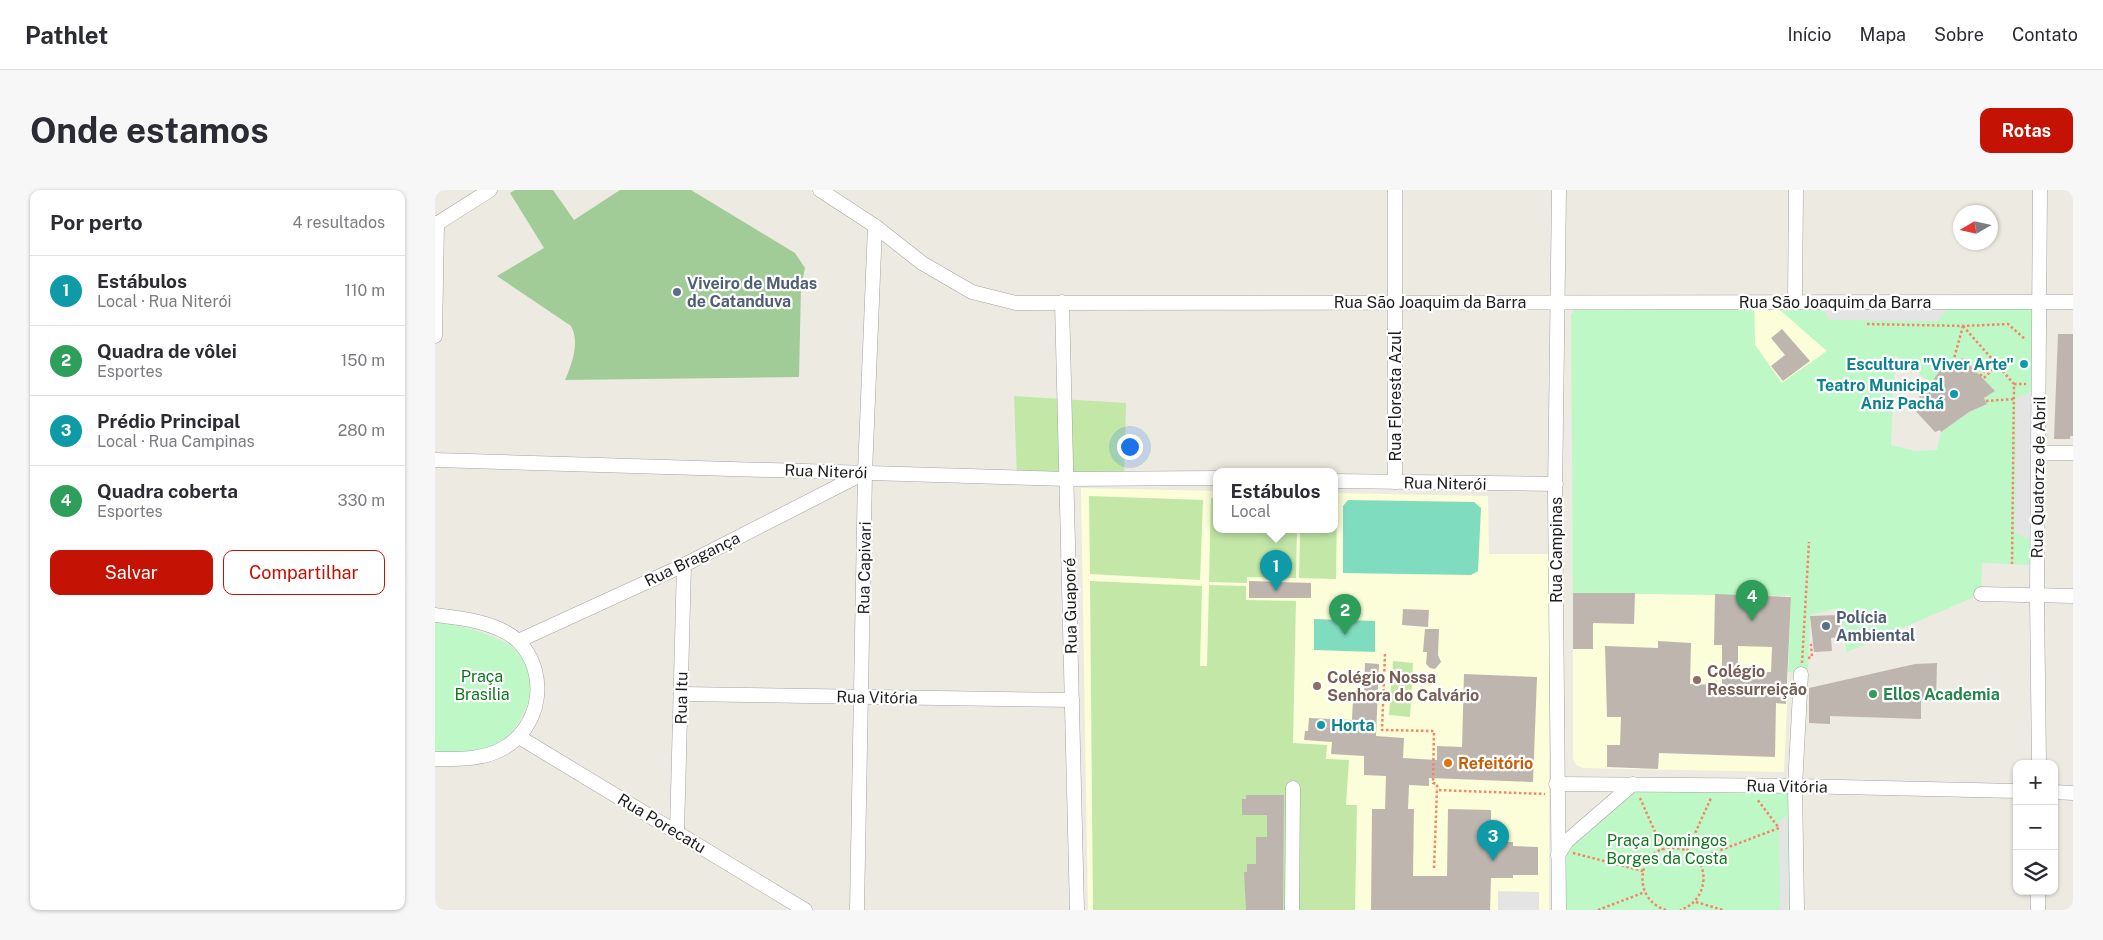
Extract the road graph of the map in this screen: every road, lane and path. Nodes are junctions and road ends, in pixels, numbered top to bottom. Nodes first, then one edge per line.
1 (490, 190) edge
2 (820, 190) edge
3 (1395, 190) edge
4 (1559, 190) edge
5 (1796, 190) edge
6 (2040, 190) edge
7 (436, 224) edge
8 (875, 226) junction
9 (1395, 301) junction
10 (1062, 302) junction
11 (1795, 302) junction
12 (2040, 302) junction
13 (2073, 302) edge
14 (1559, 303) junction
15 (1867, 324) dead end
16 (1963, 326) junction
17 (435, 336) edge
18 (2028, 342) dead end
19 (1953, 362) dead end
20 (1994, 362) junction
21 (1997, 365) junction
22 (1980, 376) dead end
23 (2029, 376) dead end
24 (1984, 378) dead end
25 (2013, 384) junction
26 (2014, 399) junction
27 (1986, 401) dead end
28 (2039, 453) junction
29 (2073, 453) edge
30 (435, 460) edge
31 (865, 473) junction
32 (1213, 478) edge
33 (1067, 479) junction
34 (1338, 481) edge
35 (1395, 482) junction
36 (1556, 484) junction
37 (1809, 542) dead end
38 (2012, 564) dead end
39 (684, 565) junction
40 (1981, 594) dead end
41 (2037, 596) junction
42 (2073, 596) edge
43 (435, 615) edge
44 (517, 641) junction
45 (1813, 645) dead end
46 (1385, 654) dead end
47 (1808, 658) dead end
48 (1801, 674) joint
49 (681, 694) junction
50 (862, 696) junction
51 (1072, 700) junction
52 (519, 737) junction
53 (435, 759) edge
54 (2039, 760) edge
55 (1795, 786) junction
56 (1293, 788) dead end
57 (1635, 788) junction
58 (1556, 789) junction
59 (1437, 790) junction
60 (2013, 792) edge
61 (2058, 792) edge
62 (2073, 792) edge
63 (1713, 794) dead end
64 (1754, 795) dead end
65 (677, 832) junction
66 (1663, 850) junction
67 (1687, 851) junction
68 (1562, 853) junction
69 (1697, 859) junction
70 (1434, 868) dead end
71 (1643, 871) junction
72 (1645, 892) junction
73 (2038, 895) edge
74 (1696, 902) junction
75 (1658, 909) edge
76 (805, 910) edge
77 (857, 910) edge
78 (1077, 910) edge
79 (1292, 910) edge
80 (1559, 910) edge
81 (1598, 910) edge
82 (1666, 910) edge
83 (1681, 910) edge
84 (1723, 910) edge
85 (1797, 910) edge
86 (2037, 910) edge

1 - 7 street
2 - 8 street, Rua São Joaquim da Barra
3 - 9 street, Rua Floresta Azul
4 - 14 street, Rua Campinas
5 - 11 street
6 - 12 street, Rua Quatorze de Abril
7 - 17 street
8 - 10 street, Rua São Joaquim da Barra
8 - 31 street, Rua Capivari
9 - 10 street, Rua São Joaquim da Barra
9 - 14 street, Rua São Joaquim da Barra
9 - 35 street, Rua Floresta Azul
10 - 33 street, Rua Guaporé
11 - 12 street, Rua São Joaquim da Barra
11 - 14 street, Rua São Joaquim da Barra
12 - 13 street, Rua São Joaquim da Barra
12 - 28 street, Rua Quatorze de Abril
14 - 36 street, Rua Campinas
15 - 16 path
16 - 18 path
16 - 19 path
16 - 20 path
20 - 21 path
20 - 22 path
21 - 24 path
21 - 25 path
23 - 25 path
25 - 26 path
26 - 27 path
26 - 38 path
28 - 29 street
28 - 41 street, Rua Quatorze de Abril
30 - 31 street, Rua Niterói
31 - 33 street, Rua Niterói
31 - 39 street, Rua Bragança
31 - 50 street, Rua Capivari
32 - 33 street, Rua Niterói
33 - 51 street, Rua Guaporé
34 - 35 street, Rua Niterói
35 - 36 street, Rua Niterói
36 - 58 street, Rua Campinas
37 - 48 path
39 - 44 street, Rua Bragança
39 - 49 street, Rua Itu
40 - 41 street
41 - 42 street
41 - 54 street, Rua Quatorze de Abril
43 - 44 street
44 - 52 street
45 - 47 path
46 - 59 path
48 - 55 street
49 - 50 street, Rua Vitória
49 - 65 street, Rua Itu
50 - 51 street, Rua Vitória
50 - 77 street, Rua Capivari
51 - 78 street, Rua Guaporé
52 - 53 street
52 - 65 street, Rua Porecatu
55 - 57 street, Rua Vitória
55 - 60 street, Rua Vitória
55 - 85 street
56 - 79 street
57 - 58 street, Rua Vitória
57 - 66 path
57 - 68 street
58 - 59 path
58 - 68 street, Rua Campinas
59 - 70 path
61 - 62 street
63 - 67 path
64 - 69 path
65 - 76 street, Rua Porecatu
66 - 67 path
66 - 71 path
67 - 69 path
68 - 71 path
68 - 80 street, Rua Campinas
69 - 74 path
71 - 72 path
72 - 75 path
72 - 81 path
73 - 86 street
74 - 83 path
74 - 84 path
75 - 82 path

